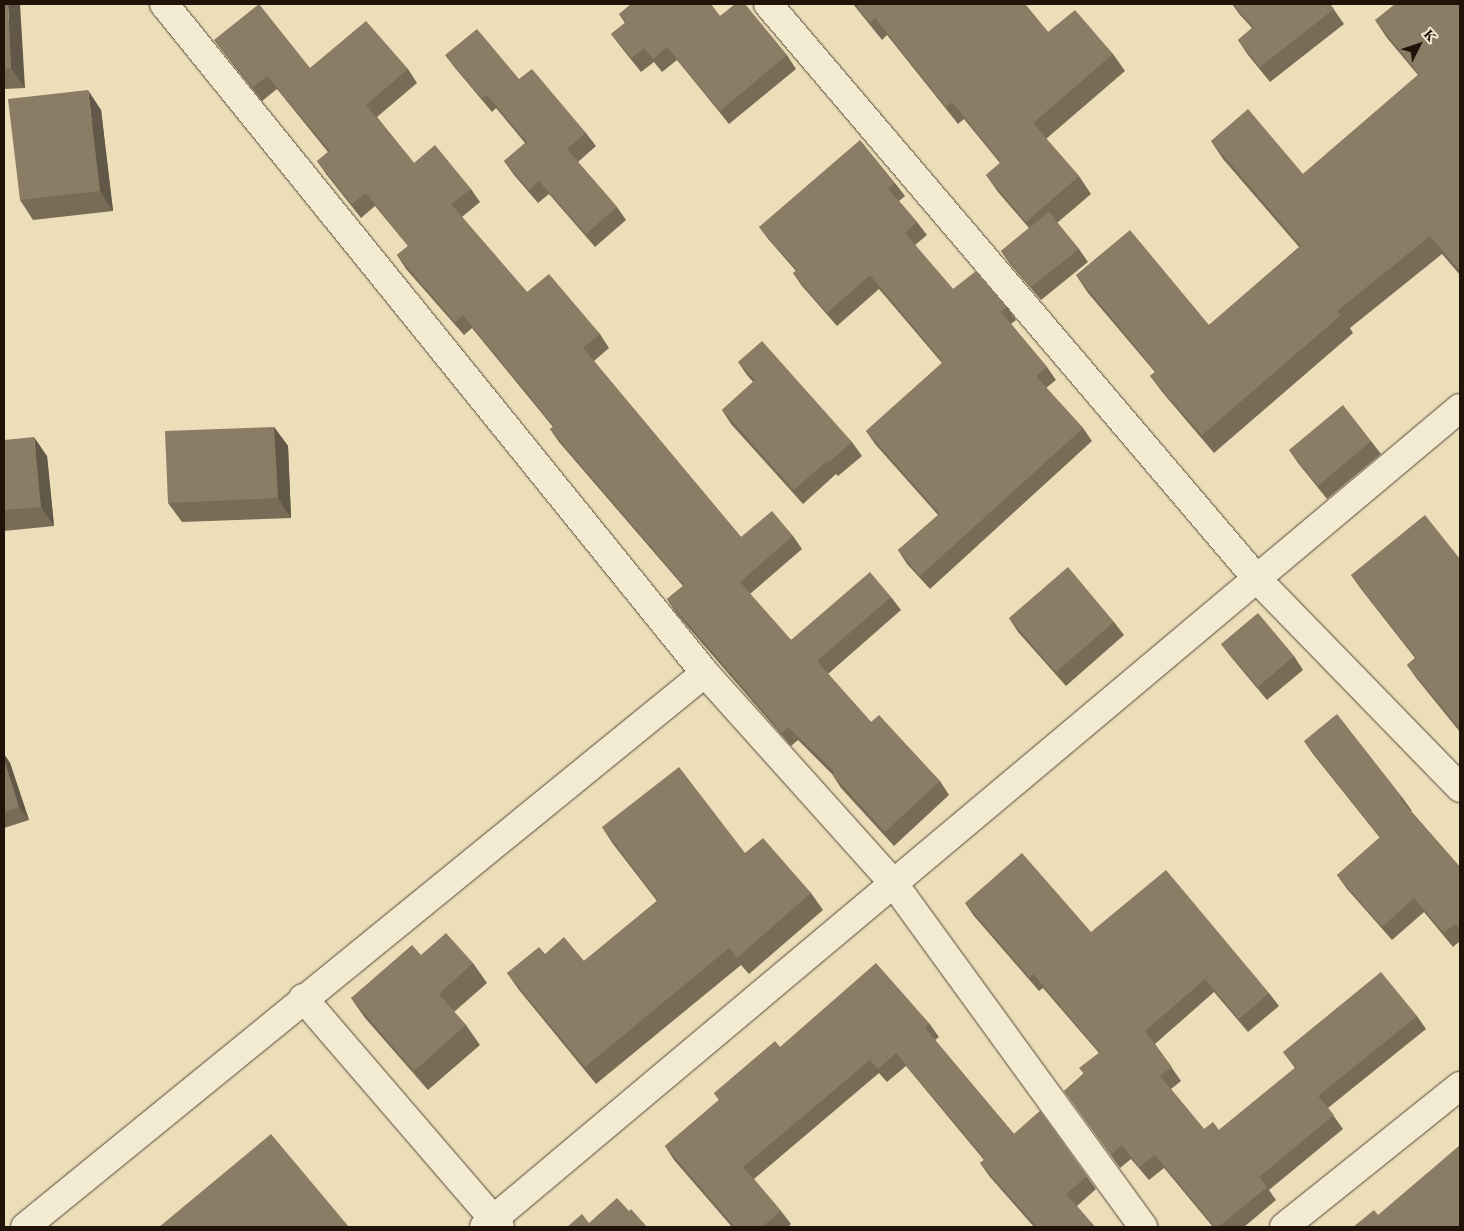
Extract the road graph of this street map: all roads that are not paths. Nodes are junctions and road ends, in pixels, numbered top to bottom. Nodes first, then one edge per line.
1 (164, 4) edge
2 (768, 4) edge
3 (1460, 408) edge
4 (1258, 580) junction
5 (705, 673) junction
6 (1460, 788) edge
7 (894, 884) junction
8 (303, 998) junction
9 (1460, 1086) edge
10 (492, 1225) edge
11 (24, 1227) edge
12 (1143, 1227) edge
13 (1284, 1227) edge

1 - 5 street
2 - 4 street
3 - 4 street
4 - 6 street
4 - 7 street
5 - 7 street
5 - 8 street
7 - 10 street
7 - 12 street
8 - 10 street
8 - 11 street
9 - 13 street

